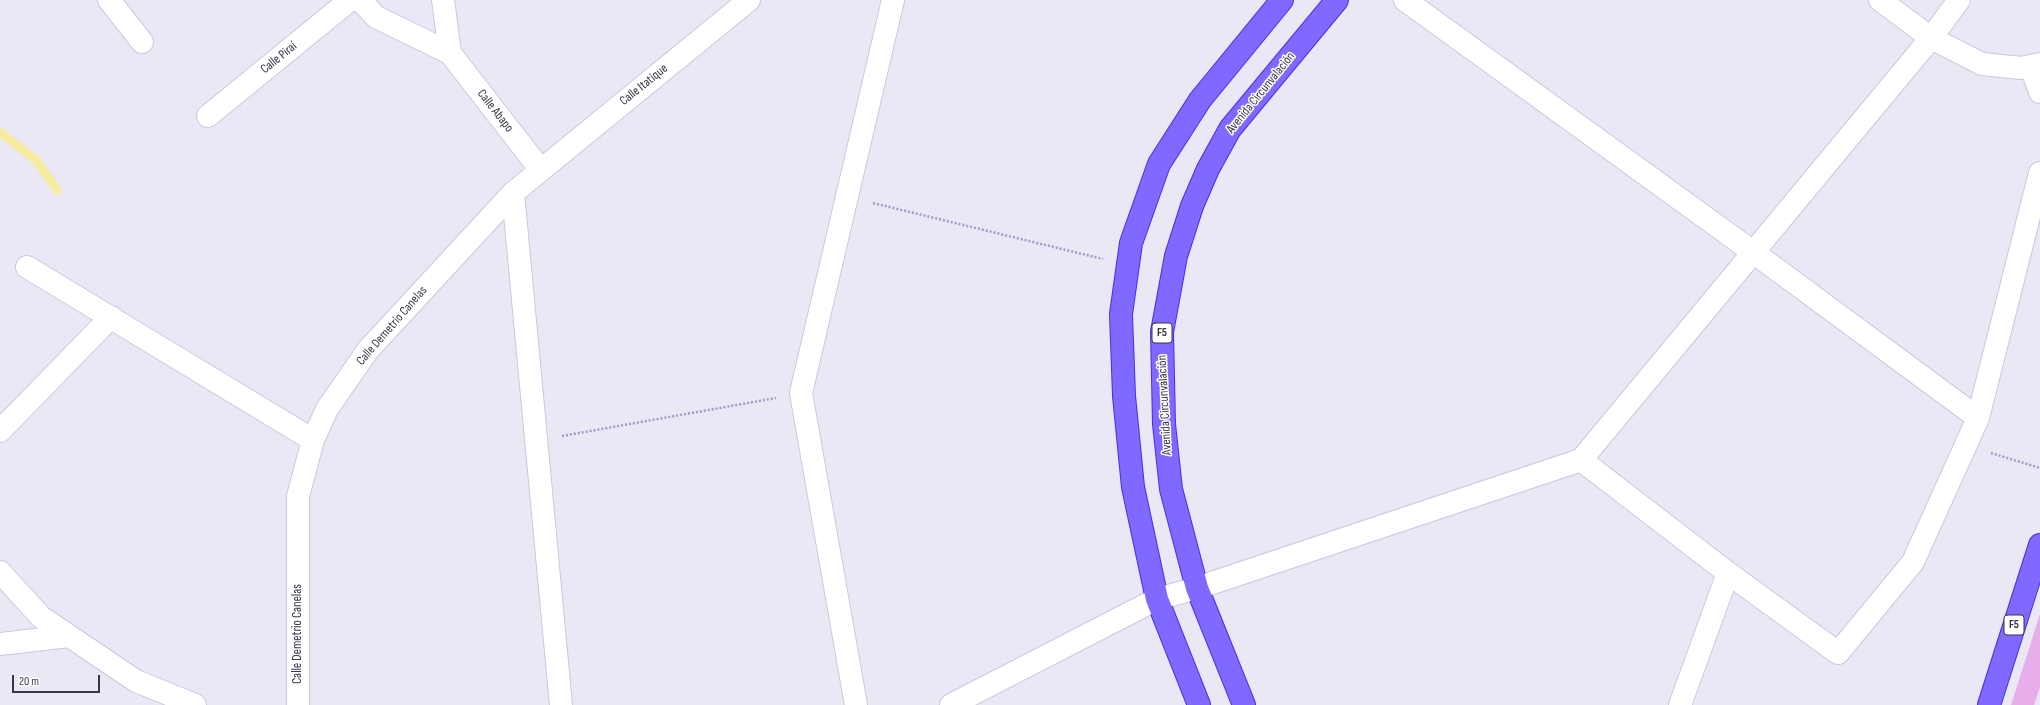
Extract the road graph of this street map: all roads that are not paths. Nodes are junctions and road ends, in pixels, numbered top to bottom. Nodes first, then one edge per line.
1 (109, 0) edge
2 (350, 0) edge
3 (360, 0) edge
4 (443, 0) edge
5 (749, 0) edge
6 (893, 0) edge
7 (1282, 0) edge
8 (1337, 0) edge
9 (1405, 0) edge
10 (1880, 0) edge
11 (1959, 0) edge
12 (1931, 38) junction
13 (142, 42) dead end
14 (450, 52) junction
15 (2035, 65) edge
16 (2040, 92) edge
17 (208, 116) dead end
18 (540, 169) junction
19 (2040, 173) edge
20 (513, 192) junction
21 (1753, 252) junction
22 (27, 267) dead end
23 (111, 317) junction
24 (1978, 418) junction
25 (0, 431) edge
26 (313, 440) junction
27 (1581, 460) junction
28 (2040, 545) edge
29 (0, 572) edge
30 (1728, 573) junction
31 (1197, 588) junction
32 (1157, 599) junction
33 (69, 636) junction
34 (0, 644) edge
35 (196, 705) edge
36 (298, 705) edge
37 (560, 705) edge
38 (856, 705) edge
39 (951, 705) edge
40 (1199, 705) edge
41 (1244, 705) edge
42 (1680, 705) edge
43 (1989, 705) edge

1 - 13 street
2 - 17 street, Calle Piraí
3 - 14 street, Calle Abapo
4 - 14 street, Calle Abapo
5 - 18 street, Calle Itatique
6 - 38 street
7 - 32 highway
8 - 31 highway, Avenida Circunvalación / F5
9 - 21 street
10 - 12 street
11 - 12 street
12 - 15 street
12 - 21 street
14 - 18 street, Calle Abapo
15 - 16 street
18 - 20 street, Calle Demetrio Canelas
19 - 24 street
20 - 26 street, Calle Demetrio Canelas
20 - 37 street
21 - 24 street
21 - 27 street
22 - 23 street
23 - 25 street
23 - 26 street
24 - 30 street
26 - 36 street, Calle Demetrio Canelas
27 - 30 street
27 - 31 street
28 - 43 highway, F5
29 - 33 street
30 - 42 street
31 - 32 street
31 - 41 highway, Avenida Circunvalación / F5
32 - 39 street
32 - 40 highway
33 - 34 street
33 - 35 street

